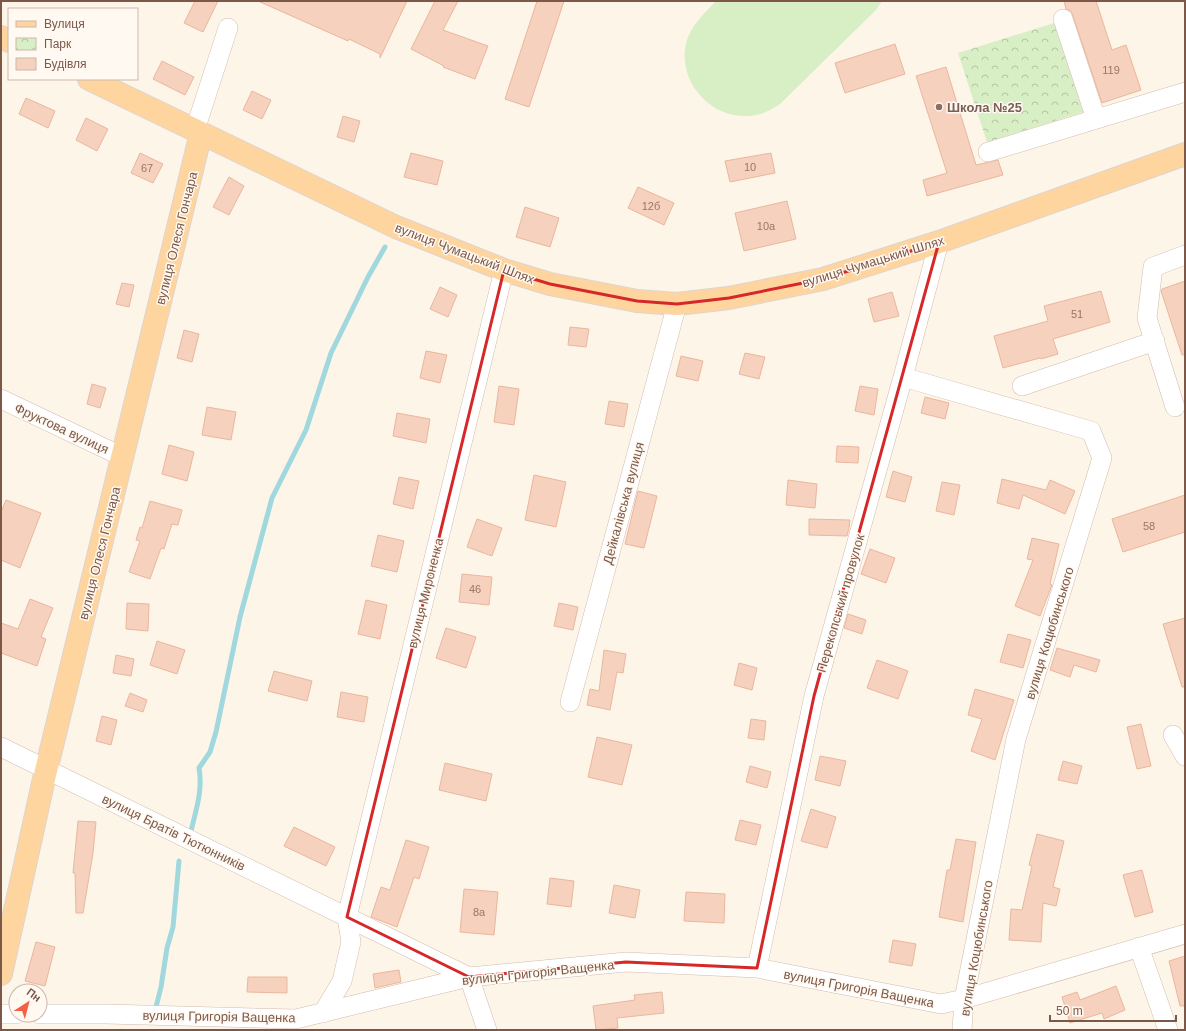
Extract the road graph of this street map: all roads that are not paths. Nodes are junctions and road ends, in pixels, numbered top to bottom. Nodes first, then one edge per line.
1 (1064, 19) dead end
2 (228, 28) dead end
3 (91, 80) edge
4 (1185, 92) edge
5 (1096, 119) junction
6 (198, 132) junction
7 (988, 152) dead end
8 (1185, 154) edge
9 (939, 242) junction
10 (1185, 255) edge
11 (504, 270) junction
12 (677, 304) junction
13 (1155, 341) junction
14 (903, 377) junction
15 (1022, 386) dead end
16 (1, 399) edge
17 (1175, 407) dead end
18 (123, 457) junction
19 (570, 702) dead end
20 (1173, 735) dead end
21 (1, 747) edge
22 (1185, 756) edge
23 (47, 769) junction
24 (347, 917) junction
25 (1185, 934) edge
26 (1139, 947) junction
27 (757, 968) junction
28 (1, 974) edge
29 (469, 977) junction
30 (964, 1000) junction
31 (323, 1013) junction
32 (48, 1014) edge
33 (259, 1024) edge
34 (487, 1030) edge
35 (962, 1030) edge
36 (1168, 1030) edge

1 - 5 street
2 - 6 street
3 - 6 main road, вулиця Чумацький Шлях
4 - 5 street
5 - 7 street
6 - 11 main road, вулиця Чумацький Шлях
6 - 18 main road, вулиця Олеся Гончара
8 - 9 main road, вулиця Чумацький Шлях
9 - 12 main road, вулиця Чумацький Шлях
9 - 14 street, Перекопський провулок
10 - 13 street
11 - 12 main road, вулиця Чумацький Шлях
11 - 24 street, вулиця Мироненка
12 - 19 street, Дейкалівська вулиця
13 - 15 street
13 - 17 street
14 - 27 street, Перекопський провулок
14 - 30 street, вулиця Коцюбинського
16 - 18 street, Фруктова вулиця
18 - 23 main road, вулиця Олеся Гончара
20 - 22 street
21 - 23 street, вулиця Братів Тютюнників
23 - 24 street, вулиця Братів Тютюнників
23 - 28 main road, вулиця Олеся Гончара
24 - 29 street, вулиця Братів Тютюнників
24 - 31 street
25 - 26 street, вулиця Григорія Ващенка
26 - 30 street, вулиця Григорія Ващенка
26 - 36 street
27 - 29 street, вулиця Григорія Ващенка
27 - 30 street, вулиця Григорія Ващенка
29 - 31 street, вулиця Григорія Ващенка
29 - 34 street
30 - 35 street, вулиця Коцюбинського
31 - 33 street, вулиця Григорія Ващенка
32 - 33 street, вулиця Григорія Ващенка

